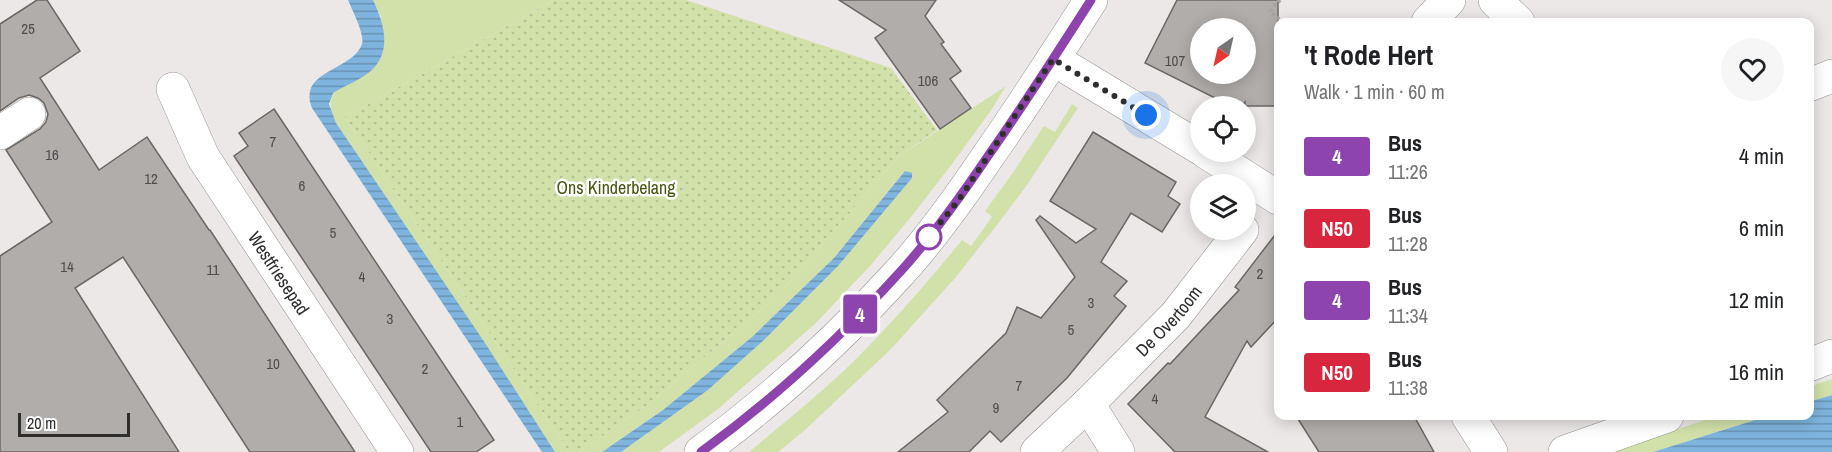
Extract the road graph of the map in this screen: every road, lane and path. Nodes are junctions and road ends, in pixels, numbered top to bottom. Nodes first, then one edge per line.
1 (1091, 0) edge
2 (1280, 0) edge
3 (1449, 0) edge
4 (1495, 0) edge
5 (1278, 18) edge
6 (1432, 18) edge
7 (1514, 18) edge
8 (1053, 59) junction
9 (1832, 76) edge
10 (1814, 83) edge
11 (172, 89) dead end
12 (29, 114) dead end
13 (0, 133) edge
14 (1190, 142) edge
15 (1223, 162) edge
16 (1274, 191) edge
17 (1274, 193) edge
18 (1256, 213) edge
19 (1234, 240) edge
20 (1832, 356) edge
21 (1814, 362) edge
22 (1088, 404) junction
23 (1471, 420) edge
24 (1656, 420) edge
25 (397, 452) edge
26 (701, 452) edge
27 (1037, 452) edge
28 (1118, 452) edge
29 (1491, 452) edge
30 (1565, 452) edge

1 - 8 street
2 - 5 path
3 - 6 street
4 - 7 street
8 - 14 street
8 - 26 street
9 - 10 street
11 - 25 street, Westfriesepad
12 - 13 street
15 - 16 street
17 - 18 street
19 - 22 street, De Overtoom
20 - 21 street
22 - 27 street, De Overtoom
22 - 28 street
23 - 29 street
24 - 30 street

